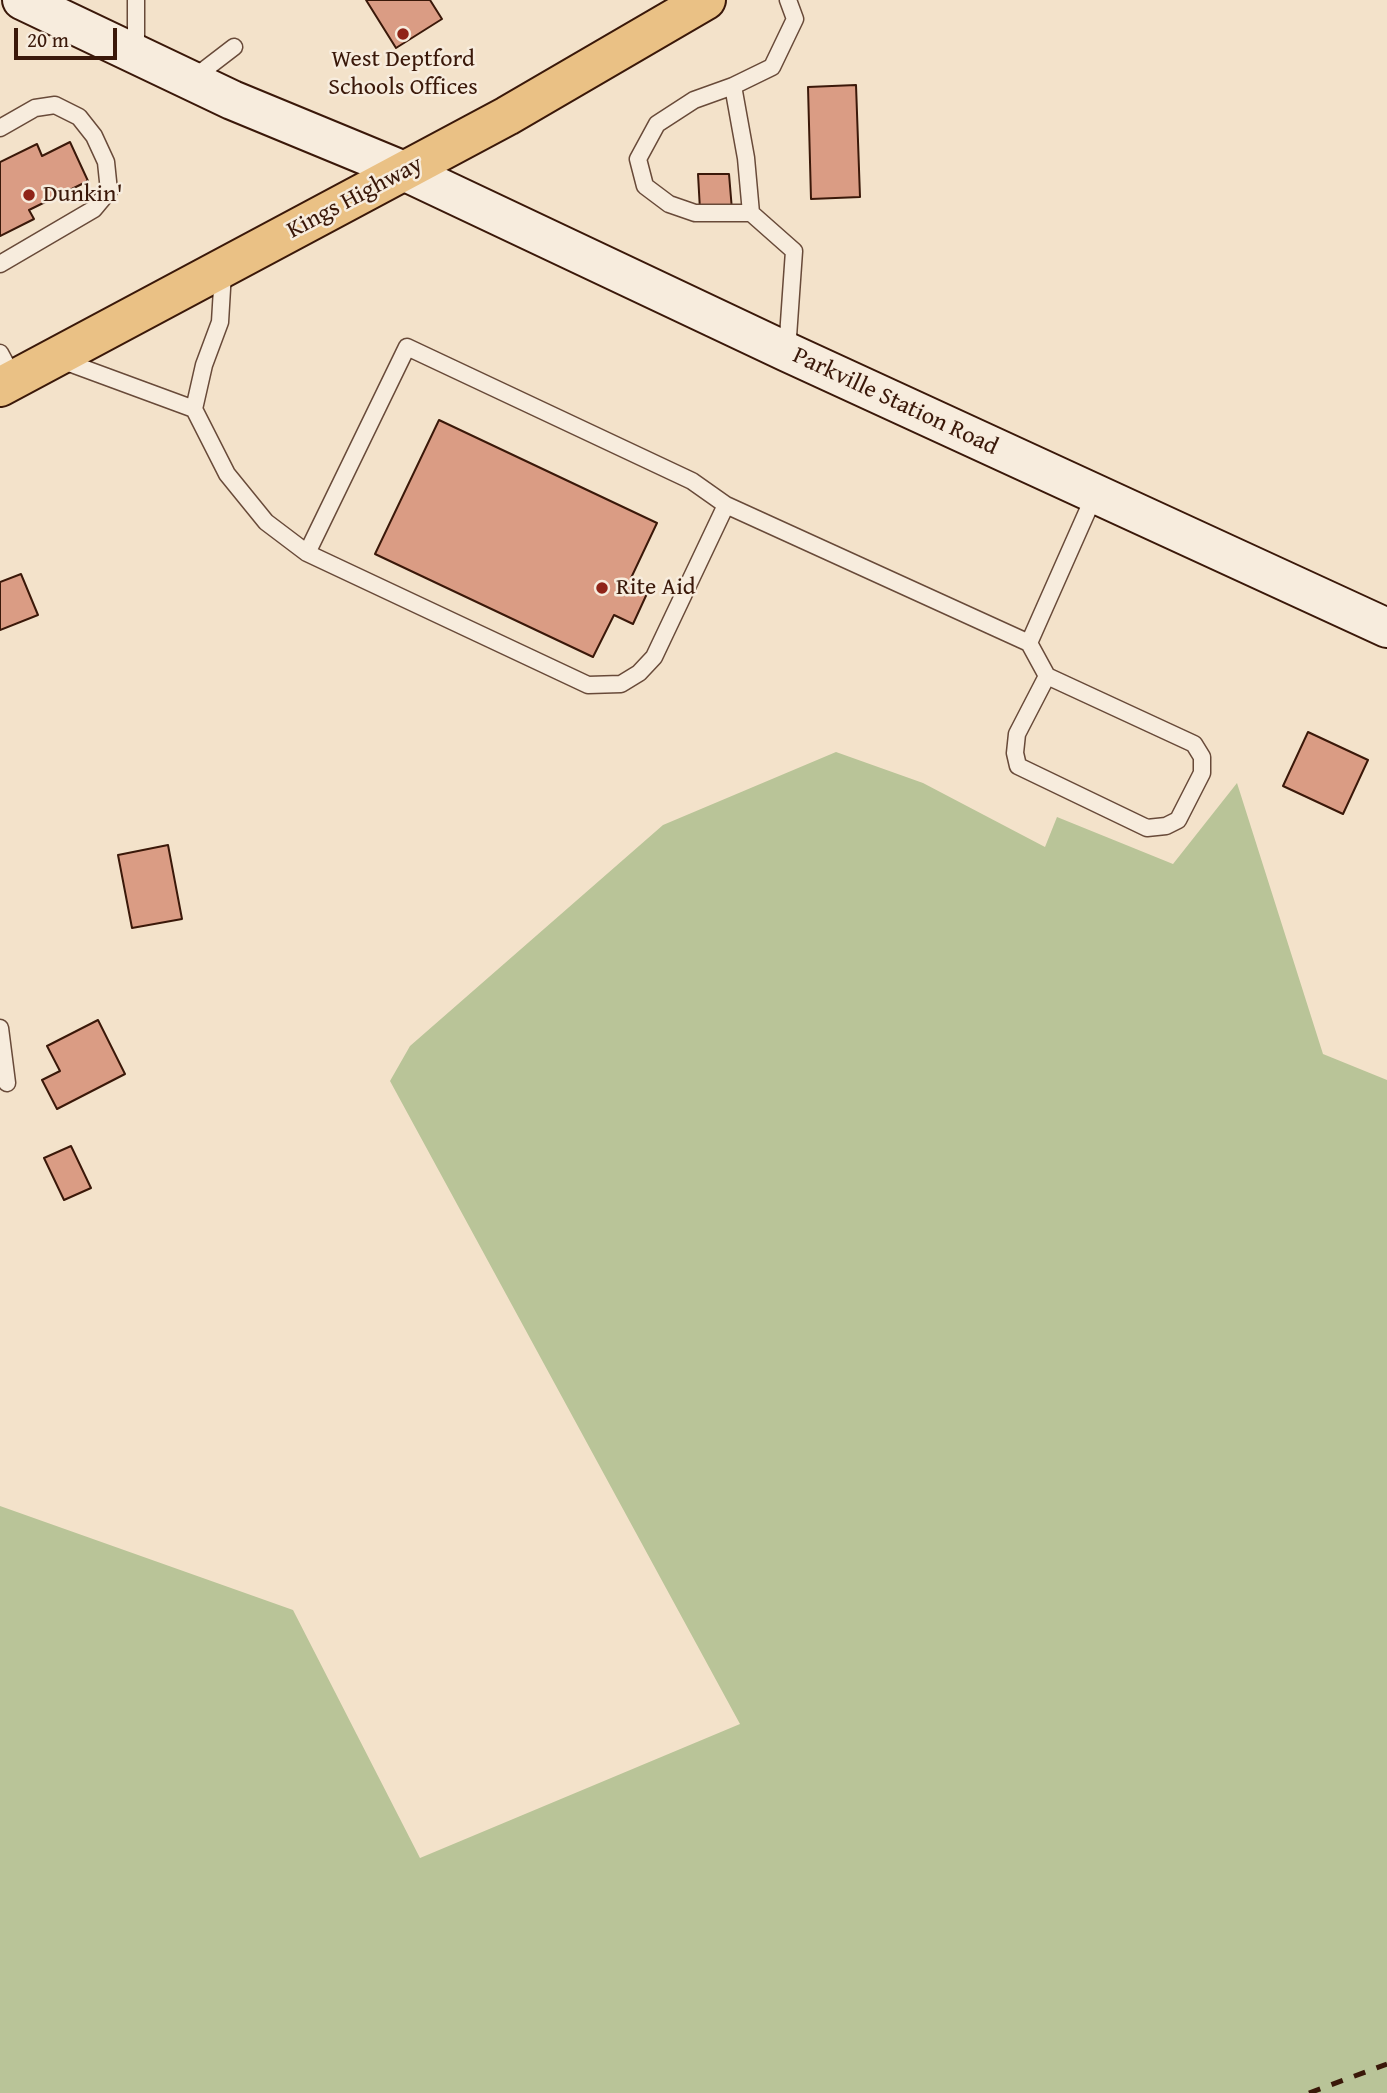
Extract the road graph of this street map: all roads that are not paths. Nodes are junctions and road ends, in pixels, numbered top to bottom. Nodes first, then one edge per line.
1 (22, 0) edge
2 (136, 0) edge
3 (706, 0) edge
4 (788, 0) edge
5 (234, 47) dead end
6 (136, 54) junction
7 (190, 80) junction
8 (733, 86) junction
9 (0, 128) edge
10 (404, 171) junction
11 (751, 213) junction
12 (0, 264) edge
13 (223, 269) junction
14 (787, 352) junction
15 (55, 358) junction
16 (5, 373) edge
17 (194, 409) junction
18 (1095, 494) junction
19 (726, 505) junction
20 (307, 553) junction
21 (1387, 628) edge
22 (1029, 643) junction
23 (1047, 676) junction
24 (0, 1028) edge
25 (7, 1083) dead end

1 - 6 main road, Parkville Station Road
2 - 6 lane
3 - 10 main road, Kings Highway
4 - 8 lane
5 - 7 lane
6 - 7 main road, Parkville Station Road
7 - 10 main road, Parkville Station Road
8 - 11 lane
8 - 11 lane
9 - 12 lane
10 - 13 main road, Kings Highway
10 - 14 main road, Parkville Station Road
11 - 14 lane
13 - 15 main road, Kings Highway
13 - 17 lane
14 - 18 main road, Parkville Station Road
15 - 16 main road, Kings Highway
15 - 17 lane
17 - 20 lane
18 - 21 main road, Parkville Station Road
18 - 22 lane
19 - 20 lane
19 - 20 lane
19 - 22 lane
22 - 23 lane
23 - 23 lane
24 - 25 lane

